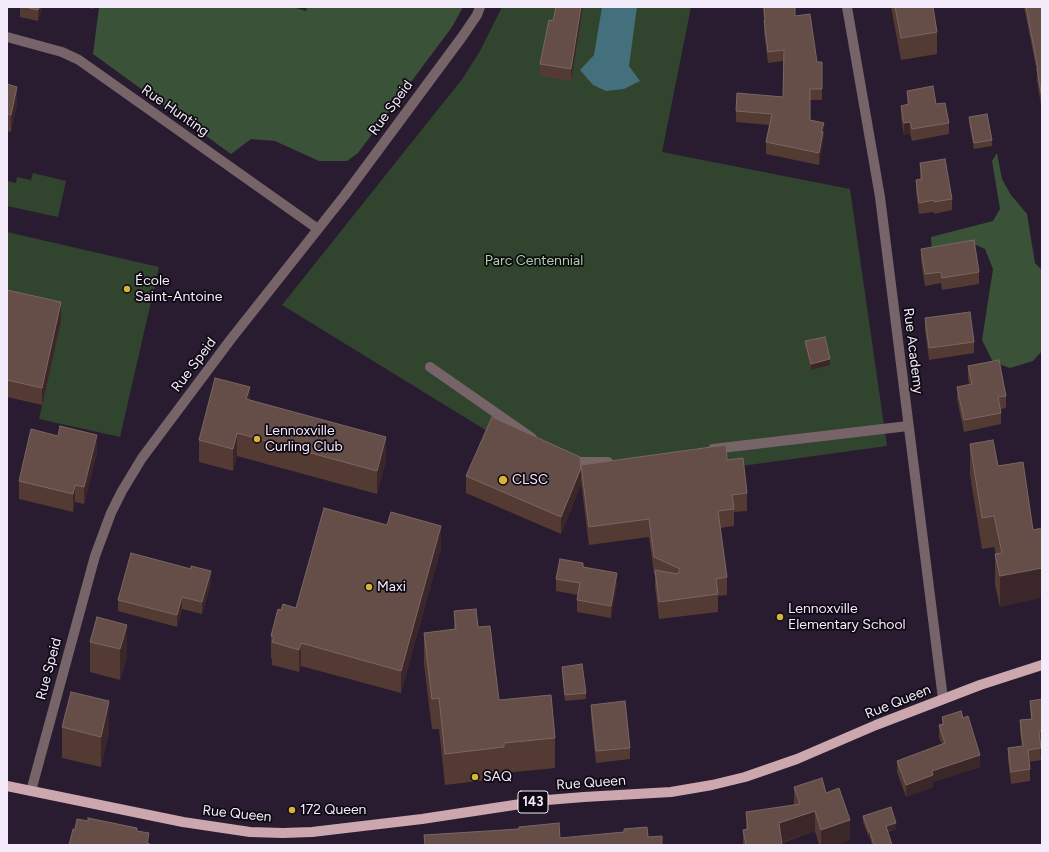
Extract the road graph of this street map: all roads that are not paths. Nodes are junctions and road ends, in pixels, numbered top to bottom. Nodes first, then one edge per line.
1 (480, 7) edge
2 (847, 7) edge
3 (7, 37) edge
4 (318, 229) junction
5 (430, 367) dead end
6 (908, 426) junction
7 (540, 443) edge
8 (702, 451) edge
9 (556, 454) edge
10 (615, 462) edge
11 (1042, 664) edge
12 (943, 699) junction
13 (7, 786) edge
14 (30, 791) junction

1 - 4 street, Rue Speid
2 - 6 street, Rue Academy
3 - 4 street, Rue Hunting
4 - 14 street, Rue Speid
5 - 7 street
6 - 8 street
6 - 12 street, Rue Academy
9 - 10 street
11 - 12 main road, Rue Queen / 143
12 - 14 main road, Rue Queen / 143
13 - 14 main road, Rue Queen / 143

